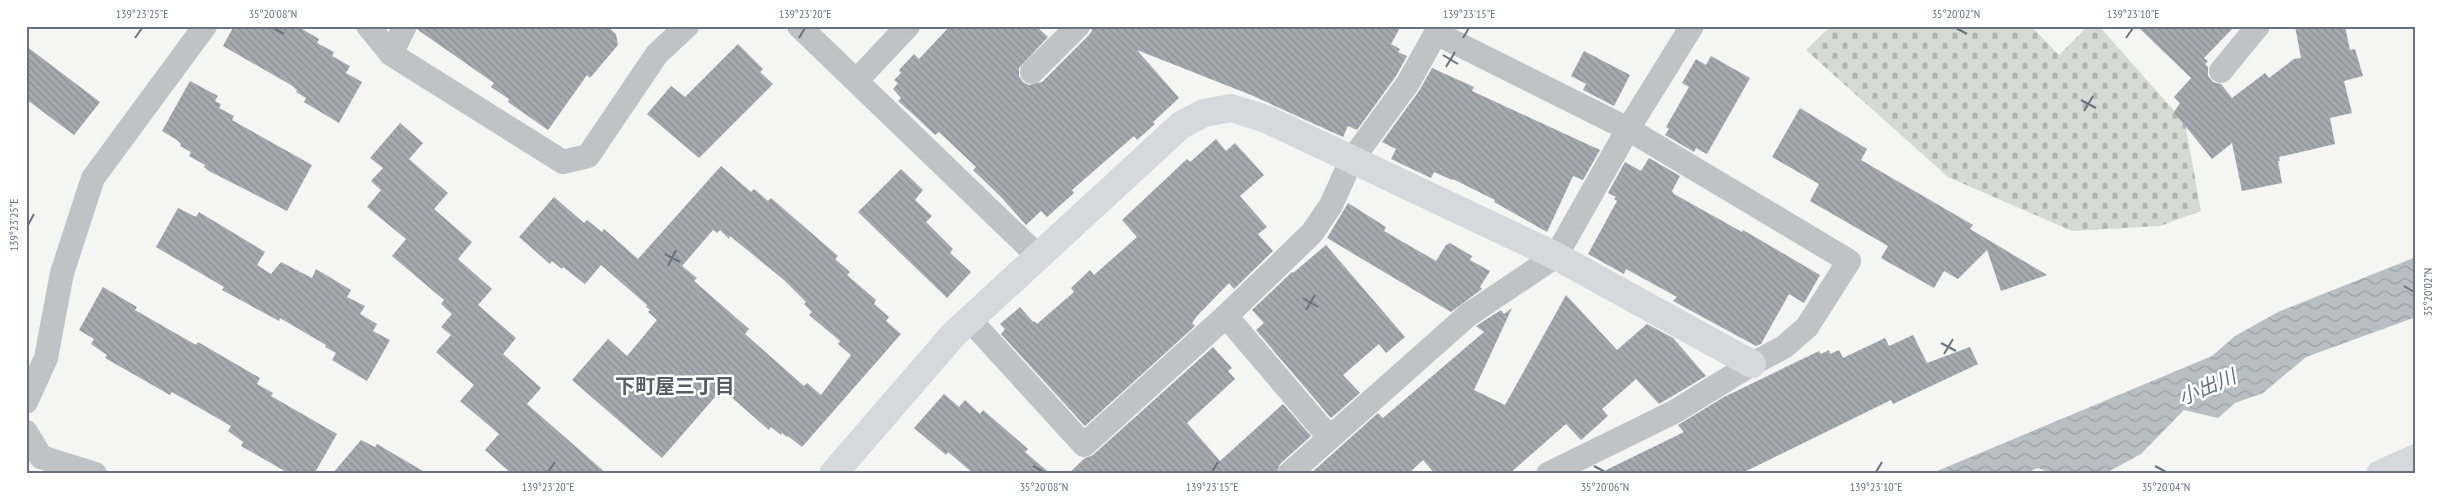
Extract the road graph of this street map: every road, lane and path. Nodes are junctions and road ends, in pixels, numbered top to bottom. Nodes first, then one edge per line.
1 (205, 26) edge
2 (368, 26) edge
3 (405, 26) edge
4 (687, 26) edge
5 (799, 26) edge
6 (908, 26) edge
7 (1692, 26) edge
8 (2258, 26) edge
9 (1075, 27) edge
10 (391, 54) junction
11 (2221, 71) dead end
12 (1032, 72) dead end
13 (857, 80) junction
14 (1628, 129) junction
15 (1351, 161) junction
16 (1556, 256) junction
17 (1039, 257) junction
18 (1226, 316) junction
19 (970, 320) junction
20 (1752, 364) junction
21 (26, 402) edge
22 (26, 432) edge
23 (1329, 436) junction
24 (2416, 458) edge
25 (95, 474) edge
26 (833, 474) edge
27 (1288, 474) edge
28 (1548, 474) edge
29 (2380, 474) edge

1 - 21 street
2 - 10 street
3 - 10 street
4 - 10 street
5 - 13 street
6 - 13 street
7 - 14 street
8 - 11 street
9 - 12 street
13 - 17 street
14 - 15 street
14 - 16 street
14 - 20 street
15 - 16 main road
15 - 17 main road
15 - 18 street
16 - 20 main road
16 - 23 street
17 - 19 main road
18 - 19 street
18 - 23 street
19 - 26 main road
20 - 28 street
22 - 25 street
23 - 27 street
24 - 29 main road

